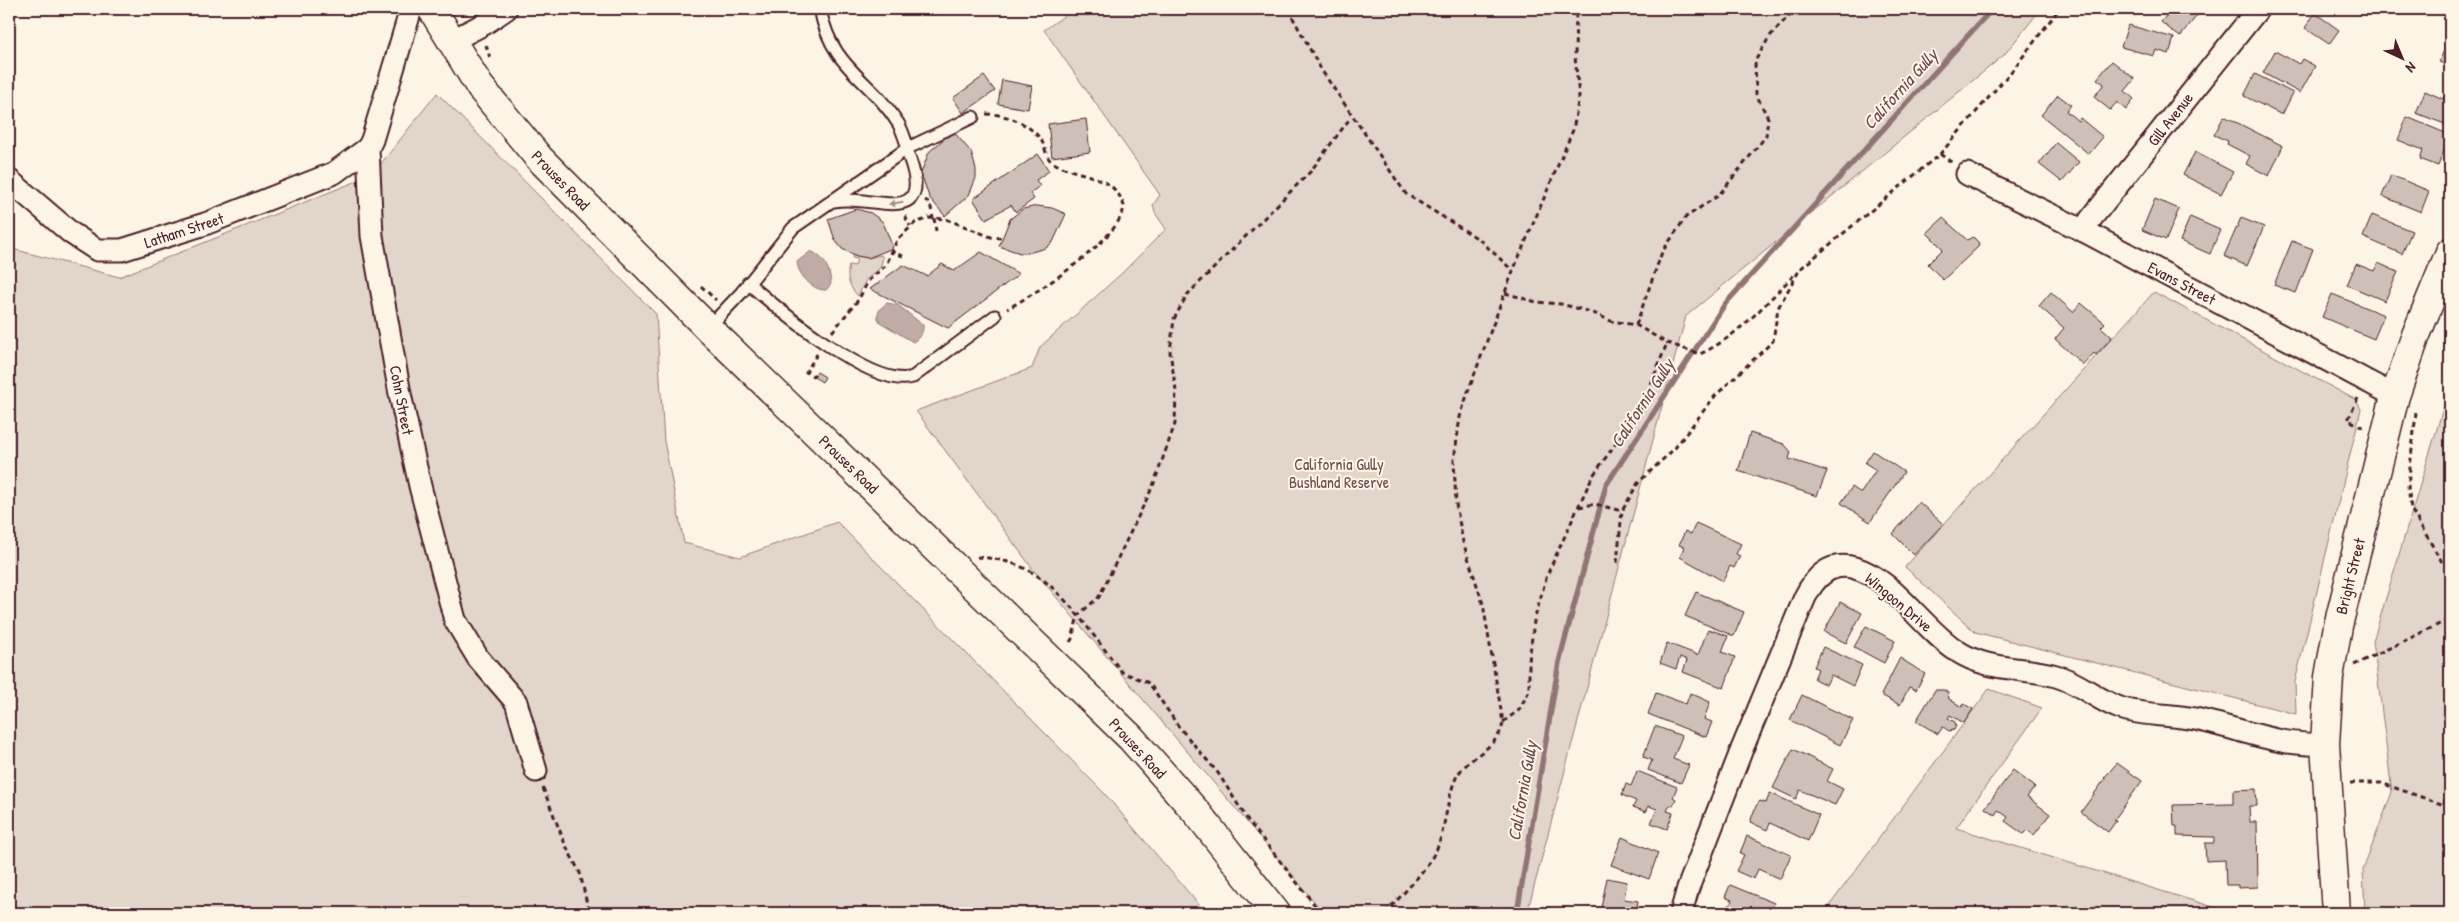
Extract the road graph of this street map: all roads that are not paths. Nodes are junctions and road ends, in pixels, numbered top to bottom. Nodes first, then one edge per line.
1 (412, 9) edge
2 (432, 9) edge
3 (506, 9) edge
4 (820, 9) edge
5 (2258, 9) edge
6 (451, 41) junction
7 (973, 116) road end
8 (368, 148) junction
9 (907, 149) junction
10 (1967, 174) dead end
11 (9, 180) edge
12 (827, 204) junction
13 (2084, 231) junction
14 (2448, 261) edge
15 (748, 283) junction
16 (995, 316) road end
17 (708, 328) junction
18 (2406, 400) junction
19 (2325, 744) junction
20 (536, 771) road end
21 (1276, 913) edge
22 (1681, 913) edge
23 (2336, 913) edge

1 - 8 street, Cohn Street
2 - 6 street, Prouses Road
3 - 6 street
4 - 9 lane
5 - 13 street, Gill Avenue
6 - 17 street, Prouses Road
7 - 9 lane
8 - 11 street, Latham Street
8 - 20 street, Cohn Street
9 - 12 lane
9 -> 12 lane
10 - 13 street, Evans Street
12 - 15 lane
13 - 18 street, Evans Street
14 - 18 street, Bright Street
15 - 16 lane
15 - 17 lane
17 - 21 street, Prouses Road
18 - 19 street, Bright Street
19 - 22 street, Wingoon Drive
19 - 23 street, Bright Street

